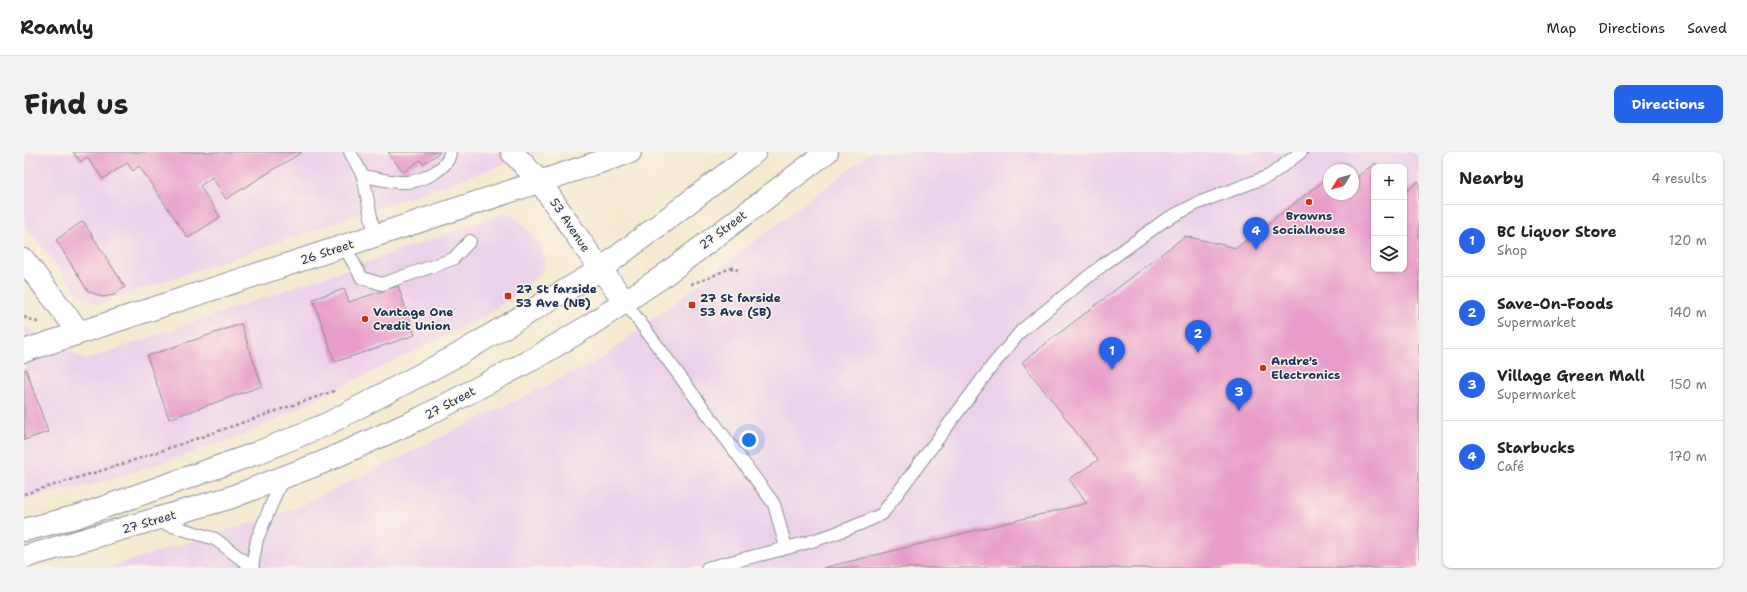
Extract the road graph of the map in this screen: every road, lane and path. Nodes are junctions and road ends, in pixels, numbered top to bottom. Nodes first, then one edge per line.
1 (350, 152) edge
2 (450, 152) edge
3 (512, 152) edge
4 (630, 152) edge
5 (755, 152) edge
6 (827, 152) edge
7 (1301, 152) edge
8 (363, 176) junction
9 (540, 182) junction
10 (374, 237) junction
11 (470, 241) dead end
12 (344, 246) junction
13 (24, 260) edge
14 (601, 269) junction
15 (738, 270) dead end
16 (691, 284) dead end
17 (625, 302) junction
18 (24, 316) edge
19 (42, 324) dead end
20 (79, 332) junction
21 (24, 351) edge
22 (334, 391) dead end
23 (282, 479) junction
24 (24, 494) edge
25 (155, 521) junction
26 (24, 530) edge
27 (786, 548) junction
28 (24, 557) edge
29 (252, 567) edge
30 (707, 568) edge

1 - 8 lane
2 - 8 lane
3 - 9 main road, 53 Avenue
4 - 9 main road, 26 Street
5 - 14 main road
6 - 17 main road, 27 Street
7 - 27 lane
8 - 10 lane
9 - 10 main road, 26 Street
9 - 14 main road, 53 Avenue
10 - 12 main road, 26 Street
11 - 12 lane
12 - 20 main road, 26 Street
13 - 20 main road
14 - 17 main road, 53 Avenue
14 - 26 main road
15 - 16 path
17 - 23 main road, 27 Street
17 - 27 lane
18 - 19 path
20 - 21 main road, 26 Street
22 - 24 path
23 - 25 main road, 27 Street
23 - 29 lane
25 - 28 main road, 27 Street
25 - 29 lane
27 - 30 lane

